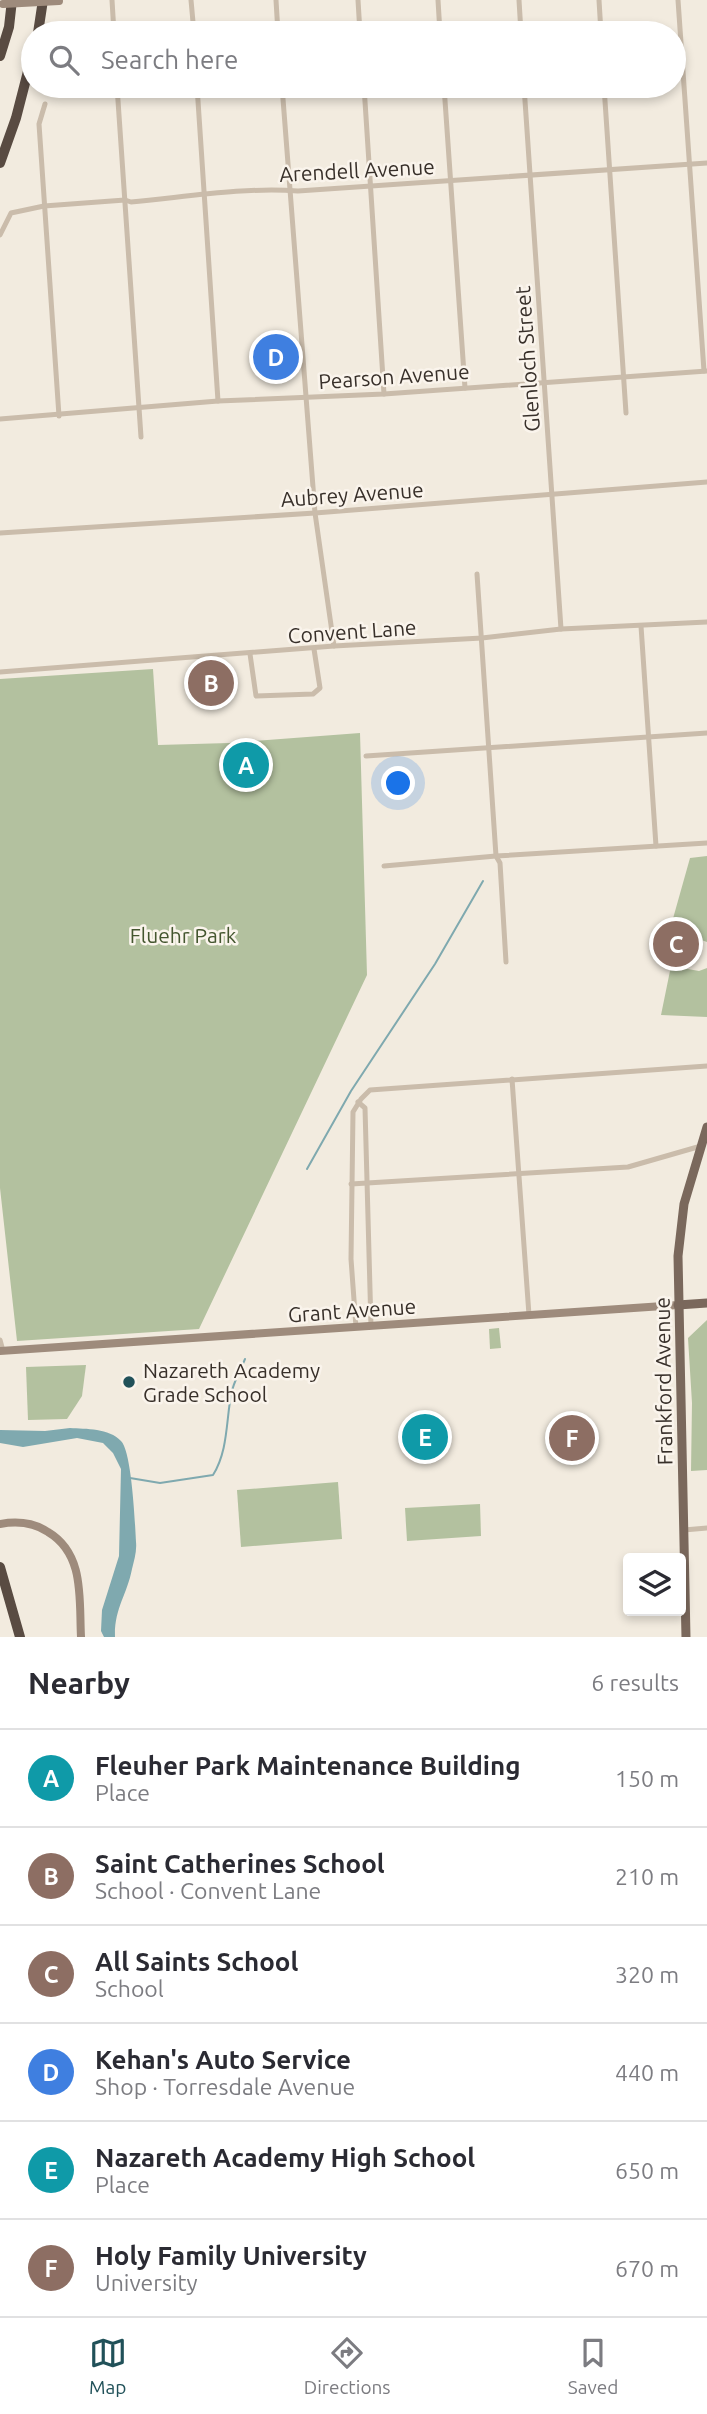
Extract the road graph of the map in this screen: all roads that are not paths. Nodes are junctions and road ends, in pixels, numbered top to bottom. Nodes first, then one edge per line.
1 (43, 0) edge
2 (51, 0) edge
3 (67, 0) edge
4 (112, 0) edge
5 (191, 0) edge
6 (276, 0) edge
7 (358, 0) edge
8 (438, 0) edge
9 (519, 0) edge
10 (599, 0) edge
11 (678, 0) edge
12 (59, 1) edge
13 (5, 3) edge
14 (40, 21) edge
15 (42, 21) edge
16 (113, 21) edge
17 (193, 21) edge
18 (277, 21) edge
19 (359, 21) edge
20 (439, 21) edge
21 (520, 21) edge
22 (600, 21) edge
23 (680, 21) edge
24 (0, 56) edge
25 (21, 98) edge
26 (118, 98) edge
27 (198, 98) edge
28 (283, 98) edge
29 (365, 98) edge
30 (445, 98) edge
31 (525, 98) edge
32 (605, 98) edge
33 (685, 98) edge
34 (45, 104) dead end
35 (0, 163) edge
36 (707, 163) edge
37 (690, 164) junction
38 (610, 170) junction
39 (530, 175) junction
40 (450, 181) junction
41 (371, 186) junction
42 (289, 190) junction
43 (204, 194) junction
44 (125, 200) junction
45 (44, 205) junction
46 (0, 235) edge
47 (705, 371) edge
48 (623, 376) junction
49 (544, 382) junction
50 (465, 388) junction
51 (384, 394) junction
52 (305, 398) junction
53 (218, 401) junction
54 (139, 410) junction
55 (626, 414) dead end
56 (59, 416) junction
57 (0, 419) edge
58 (141, 437) dead end
59 (707, 482) edge
60 (552, 494) junction
61 (315, 513) junction
62 (0, 533) edge
63 (477, 574) dead end
64 (707, 622) edge
65 (641, 626) junction
66 (561, 629) junction
67 (482, 638) junction
68 (334, 646) junction
69 (314, 649) junction
70 (250, 654) junction
71 (0, 672) edge
72 (707, 733) edge
73 (649, 737) junction
74 (488, 748) junction
75 (366, 756) dead end
76 (707, 843) edge
77 (656, 846) junction
78 (496, 856) junction
79 (384, 866) dead end
80 (506, 962) dead end
81 (707, 1066) edge
82 (512, 1079) junction
83 (358, 1102) junction
84 (707, 1127) edge
85 (701, 1146) junction
86 (518, 1173) junction
87 (365, 1183) junction
88 (351, 1184) junction
89 (707, 1303) edge
90 (678, 1305) junction
91 (529, 1315) junction
92 (371, 1326) junction
93 (356, 1327) junction
94 (0, 1340) edge
95 (2, 1351) edge
96 (0, 1524) edge
97 (707, 1528) edge
98 (684, 1530) junction
99 (0, 1567) edge
100 (20, 1637) edge
101 (81, 1637) edge
102 (686, 1637) edge

1 - 14 highway
2 - 15 highway
3 - 12 street
4 - 16 street
5 - 17 street
6 - 18 street
7 - 19 street
8 - 20 street
9 - 21 street
10 - 22 street
11 - 23 street
12 - 13 street, bridge
13 - 24 highway
25 - 35 highway
26 - 44 street
27 - 43 street
28 - 42 street
29 - 41 street
30 - 40 street
31 - 39 street, Glenloch Street
32 - 38 street
33 - 37 street
34 - 45 street
36 - 37 street, Arendell Avenue
37 - 38 street, Arendell Avenue
37 - 47 street
38 - 39 street, Arendell Avenue
38 - 48 street
39 - 40 street, Arendell Avenue
39 - 49 street, Glenloch Street
40 - 41 street, Arendell Avenue
40 - 50 street
41 - 42 street, Arendell Avenue
41 - 51 street
42 - 43 street, Arendell Avenue
42 - 52 street
43 - 44 street, Arendell Avenue
43 - 53 street
44 - 45 street, Arendell Avenue
44 - 54 street
45 - 46 street, Arendell Avenue
45 - 56 street
47 - 48 street, Pearson Avenue
48 - 49 street, Pearson Avenue
48 - 55 street
49 - 50 street, Pearson Avenue
49 - 60 street, Glenloch Street
50 - 51 street, Pearson Avenue
51 - 52 street, Pearson Avenue
52 - 53 street, Pearson Avenue
52 - 61 street
53 - 54 street, Pearson Avenue
54 - 56 street, Pearson Avenue
54 - 58 street
56 - 57 street, Pearson Avenue
59 - 60 street, Aubrey Avenue
60 - 61 street, Aubrey Avenue
60 - 66 street, Glenloch Street
61 - 62 street, Aubrey Avenue
61 - 68 street
63 - 67 street
64 - 65 street, Convent Lane
65 - 66 street, Convent Lane
65 - 73 street
66 - 67 street, Convent Lane
67 - 68 street, Convent Lane
67 - 74 street
68 - 69 street, Convent Lane
69 - 70 street, Convent Lane
69 - 70 street
70 - 71 street, Convent Lane
72 - 73 street
73 - 74 street
73 - 77 street
74 - 75 street
74 - 78 street
76 - 77 street
77 - 78 street
78 - 79 street
78 - 80 street
81 - 82 street
82 - 83 street
82 - 86 street
83 - 87 street
83 - 88 street
84 - 85 main road, Frankford Avenue
85 - 86 street
85 - 90 main road, Frankford Avenue
86 - 87 street
86 - 91 street
87 - 88 street
87 - 92 street
88 - 93 street
89 - 90 main road, Grant Avenue
90 - 91 street, Grant Avenue
90 - 98 main road, Frankford Avenue
91 - 92 street, Grant Avenue
92 - 93 street, Grant Avenue
93 - 95 street, Grant Avenue
94 - 95 street
96 - 101 street
97 - 98 street
98 - 102 main road, Frankford Avenue
99 - 100 highway

